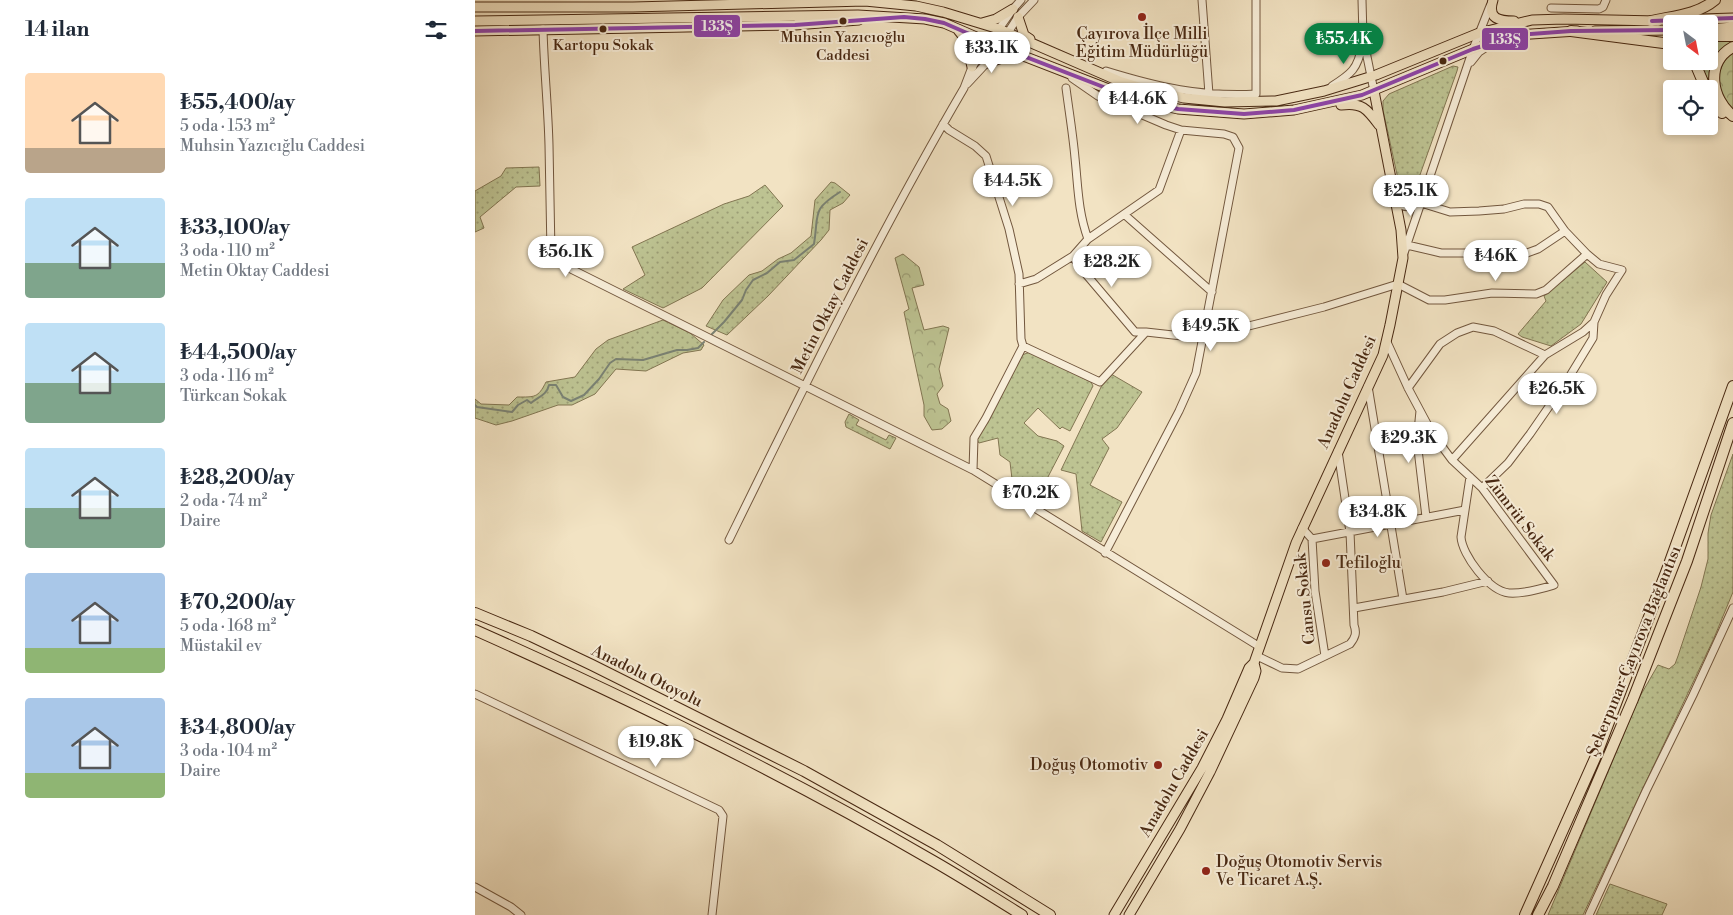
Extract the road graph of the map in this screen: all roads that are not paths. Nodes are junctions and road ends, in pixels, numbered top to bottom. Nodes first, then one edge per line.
1 (892, 0) edge
2 (1021, 0) edge
3 (1034, 0) edge
4 (1202, 0) edge
5 (1256, 0) edge
6 (1362, 0) edge
7 (1493, 0) edge
8 (1607, 0) edge
9 (1715, 0) edge
10 (906, 5) junction
11 (475, 7) edge
12 (1551, 8) dead end
13 (1013, 9) junction
14 (904, 17) junction
15 (1018, 17) junction
16 (1733, 18) edge
17 (1532, 20) junction
18 (475, 21) edge
19 (1651, 21) junction
20 (979, 24) junction
21 (956, 28) junction
22 (1733, 28) edge
23 (543, 29) junction
24 (1718, 29) edge
25 (1663, 30) edge
26 (475, 31) edge
27 (1003, 31) junction
28 (1571, 31) junction
29 (1479, 33) junction
30 (1718, 36) edge
31 (1733, 36) edge
32 (1363, 37) junction
33 (1663, 38) edge
34 (1641, 39) junction
35 (1498, 40) junction
36 (990, 43) junction
37 (1663, 43) edge
38 (1000, 45) junction
39 (1041, 47) junction
40 (1733, 47) edge
41 (1473, 49) junction
42 (1023, 56) junction
43 (987, 63) junction
44 (1077, 63) junction
45 (972, 67) junction
46 (1061, 70) junction
47 (1466, 71) junction
48 (1371, 76) junction
49 (964, 88) junction
50 (1066, 88) dead end
51 (1324, 91) junction
52 (1374, 91) junction
53 (1209, 94) junction
54 (1294, 110) junction
55 (1718, 110) edge
56 (1733, 116) edge
57 (1733, 123) edge
58 (943, 124) junction
59 (1381, 129) junction
60 (1181, 130) junction
61 (1427, 186) junction
62 (1394, 192) junction
63 (1421, 203) junction
64 (1125, 215) junction
65 (1565, 230) junction
66 (1088, 239) junction
67 (1407, 245) junction
68 (1587, 254) junction
69 (1073, 256) junction
70 (1403, 258) junction
71 (1019, 284) junction
72 (1398, 284) junction
73 (1212, 292) junction
74 (1594, 322) junction
75 (1146, 332) junction
76 (1204, 335) junction
77 (1387, 342) junction
78 (1023, 346) junction
79 (1545, 355) junction
80 (805, 386) junction
81 (1368, 386) junction
82 (1733, 386) edge
83 (1407, 388) junction
84 (1420, 411) junction
85 (1733, 423) edge
86 (1378, 439) junction
87 (1417, 441) junction
88 (1338, 450) junction
89 (1452, 460) junction
90 (973, 470) junction
91 (1470, 477) junction
92 (1482, 488) junction
93 (1465, 510) junction
94 (1426, 517) junction
95 (1390, 524) junction
96 (1302, 528) junction
97 (1350, 532) junction
98 (1313, 539) junction
99 (729, 540) dead end
100 (1105, 553) junction
101 (1488, 581) junction
102 (1403, 600) junction
103 (1354, 608) junction
104 (1733, 608) edge
105 (475, 613) edge
106 (475, 630) edge
107 (1257, 656) junction
108 (1325, 656) junction
109 (475, 694) edge
110 (1569, 818) junction
111 (1553, 886) junction
112 (475, 887) edge
113 (521, 915) edge
114 (712, 915) edge
115 (1022, 915) edge
116 (1050, 915) edge
117 (1114, 915) edge
118 (1129, 915) edge
119 (1525, 915) edge
120 (1529, 915) edge
121 (1538, 915) edge
122 (1544, 915) edge
123 (1589, 915) edge

1 - 10 main road
2 - 13 street
3 - 15 street
4 - 53 street
5 - 53 street
6 - 32 street
7 - 17 main road
7 - 29 street
8 - 12 street
9 - 19 highway
10 - 11 main road
10 - 20 main road
13 - 20 main road
13 - 27 street
14 - 18 main road
14 - 21 main road
14 - 23 main road
15 - 27 street
15 - 39 main road
16 - 19 main road
17 - 19 main road
17 - 29 main road
20 - 27 main road
21 - 36 main road
21 - 45 main road
22 - 24 main road
23 - 26 main road
23 - 80 street
25 - 28 main road
27 - 36 street, Metin Oktay Caddesi
27 - 38 street, Metin Oktay Caddesi
27 - 39 main road
28 - 34 highway
28 - 35 main road
29 - 41 street
29 - 48 main road
30 - 31 highway
32 - 48 street
32 - 51 street
33 - 34 highway
34 - 37 highway
35 - 41 main road
35 - 47 street
36 - 38 main road
36 - 45 street, Metin Oktay Caddesi
38 - 42 main road
38 - 43 street, Metin Oktay Caddesi
39 - 44 main road
40 - 56 highway
41 - 47 street
41 - 52 main road
42 - 43 main road
42 - 46 main road
43 - 49 street, Metin Oktay Caddesi
44 - 51 main road
44 - 53 street
45 - 49 street, Metin Oktay Caddesi
46 - 54 main road
46 - 60 street
47 - 61 street
48 - 51 main road
48 - 52 street
49 - 58 street, Metin Oktay Caddesi
50 - 66 street
52 - 54 main road
52 - 59 main road, Anadolu Caddesi
54 - 59 main road
55 - 57 highway
58 - 71 street
58 - 80 street, Metin Oktay Caddesi
59 - 62 main road, Anadolu Caddesi
60 - 64 street
60 - 73 street
61 - 62 street
61 - 63 street
62 - 70 main road, Anadolu Caddesi
63 - 65 street
63 - 67 street
64 - 66 street
64 - 73 street
65 - 67 street
65 - 68 street
66 - 69 street
67 - 70 street
68 - 72 street
68 - 74 street
69 - 71 street
69 - 75 street
70 - 72 main road, Anadolu Caddesi
71 - 78 street
72 - 76 street
72 - 77 main road, Anadolu Caddesi
73 - 76 street
74 - 79 street
74 - 92 street
75 - 76 street
75 - 78 street
76 - 100 street
77 - 81 main road, Anadolu Caddesi
77 - 83 street, Zümrüt Sokak
78 - 90 street
79 - 83 street
79 - 89 street
80 - 90 street
80 - 99 street, Metin Oktay Caddesi
81 - 86 street
81 - 88 main road, Anadolu Caddesi
82 - 110 highway, Şekerpınar-Çayırova Bağlantısı
83 - 84 street, Zümrüt Sokak
84 - 87 street
84 - 89 street, Zümrüt Sokak
85 - 111 highway, Şekerpınar-Çayırova Bağlantısı
86 - 87 street
86 - 95 street
87 - 94 street
88 - 96 main road, Anadolu Caddesi
88 - 97 street
89 - 91 street, Zümrüt Sokak
90 - 100 street
91 - 92 street, Zümrüt Sokak
91 - 93 street
92 - 101 street, Zümrüt Sokak
93 - 94 street
93 - 101 street
94 - 95 street
95 - 97 street
95 - 102 street
96 - 98 street
96 - 107 main road, Anadolu Caddesi
97 - 98 street
97 - 103 street
98 - 108 street, Cansu Sokak
100 - 107 street
101 - 102 street
102 - 103 street
103 - 108 street
104 - 123 street
105 - 116 highway, Anadolu Otoyolu
106 - 115 highway, Anadolu Otoyolu
107 - 108 street
107 - 117 main road, Anadolu Caddesi
107 - 118 main road, Anadolu Caddesi
109 - 114 street
110 - 119 highway
110 - 120 highway
111 - 121 highway
111 - 122 highway
112 - 113 street

